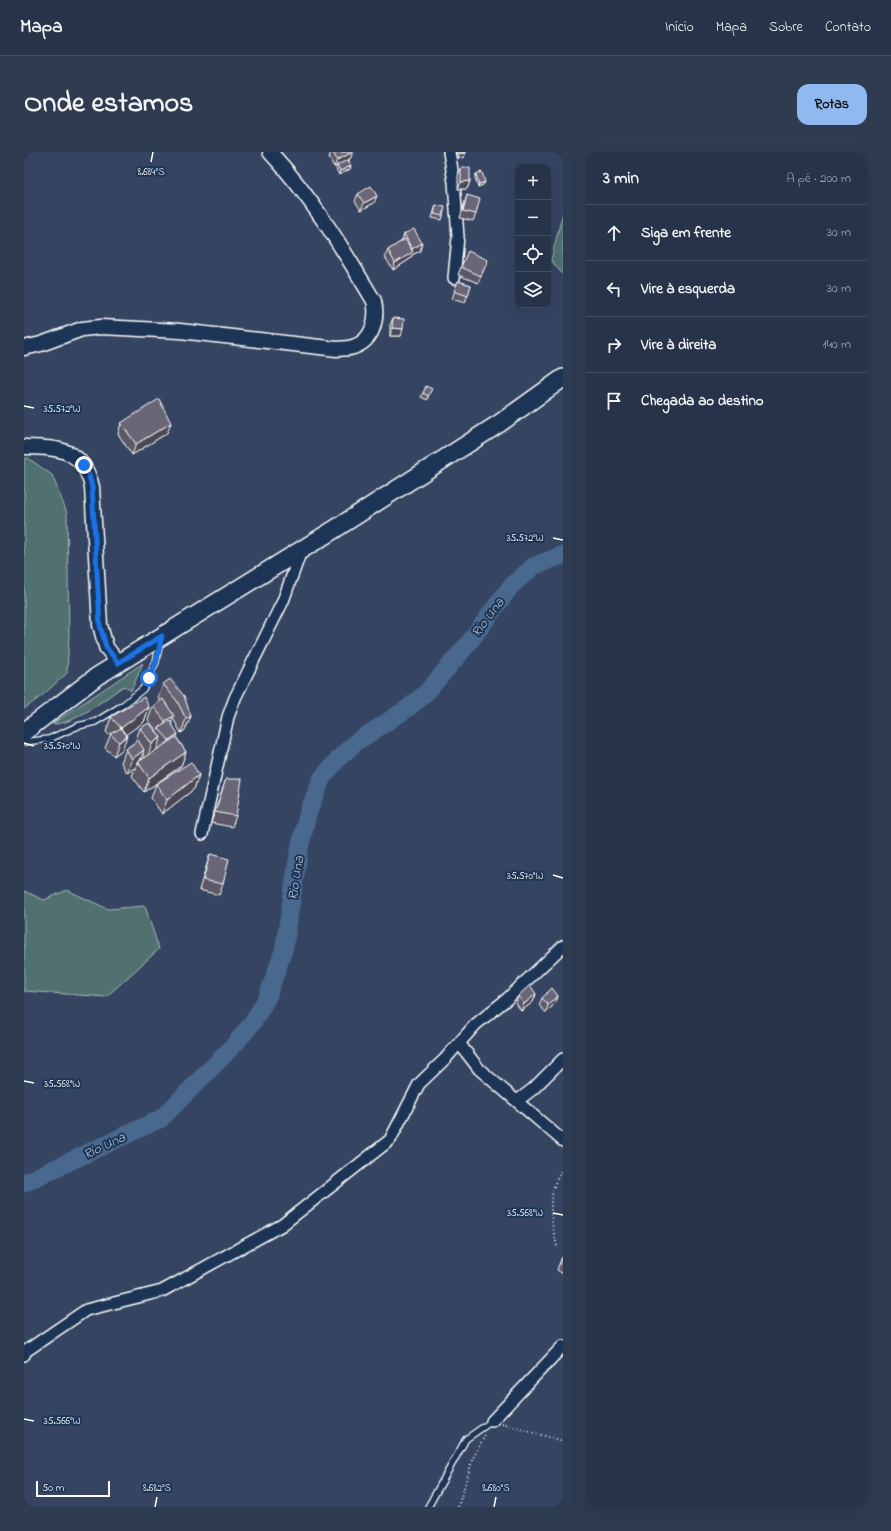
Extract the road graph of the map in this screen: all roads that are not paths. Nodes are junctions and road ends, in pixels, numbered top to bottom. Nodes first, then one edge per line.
1 (270, 152) edge
2 (449, 152) edge
3 (454, 278) dead end
4 (24, 348) edge
5 (563, 378) edge
6 (24, 447) edge
7 (301, 551) junction
8 (162, 636) junction
9 (118, 663) junction
10 (136, 694) junction
11 (142, 701) edge
12 (24, 732) edge
13 (24, 742) edge
14 (202, 834) dead end
15 (563, 946) edge
16 (459, 1043) junction
17 (563, 1059) edge
18 (517, 1101) junction
19 (563, 1141) edge
20 (563, 1346) edge
21 (24, 1355) edge
22 (492, 1421) joint
23 (428, 1507) edge

1 - 4 street
2 - 3 street
5 - 7 main road
6 - 9 street
7 - 8 main road
7 - 14 street
8 - 9 main road
8 - 10 lane
9 - 12 main road
10 - 11 lane
10 - 13 lane
15 - 16 street
16 - 18 street
16 - 21 street
17 - 18 street
18 - 19 street
20 - 22 street
22 - 23 lane

